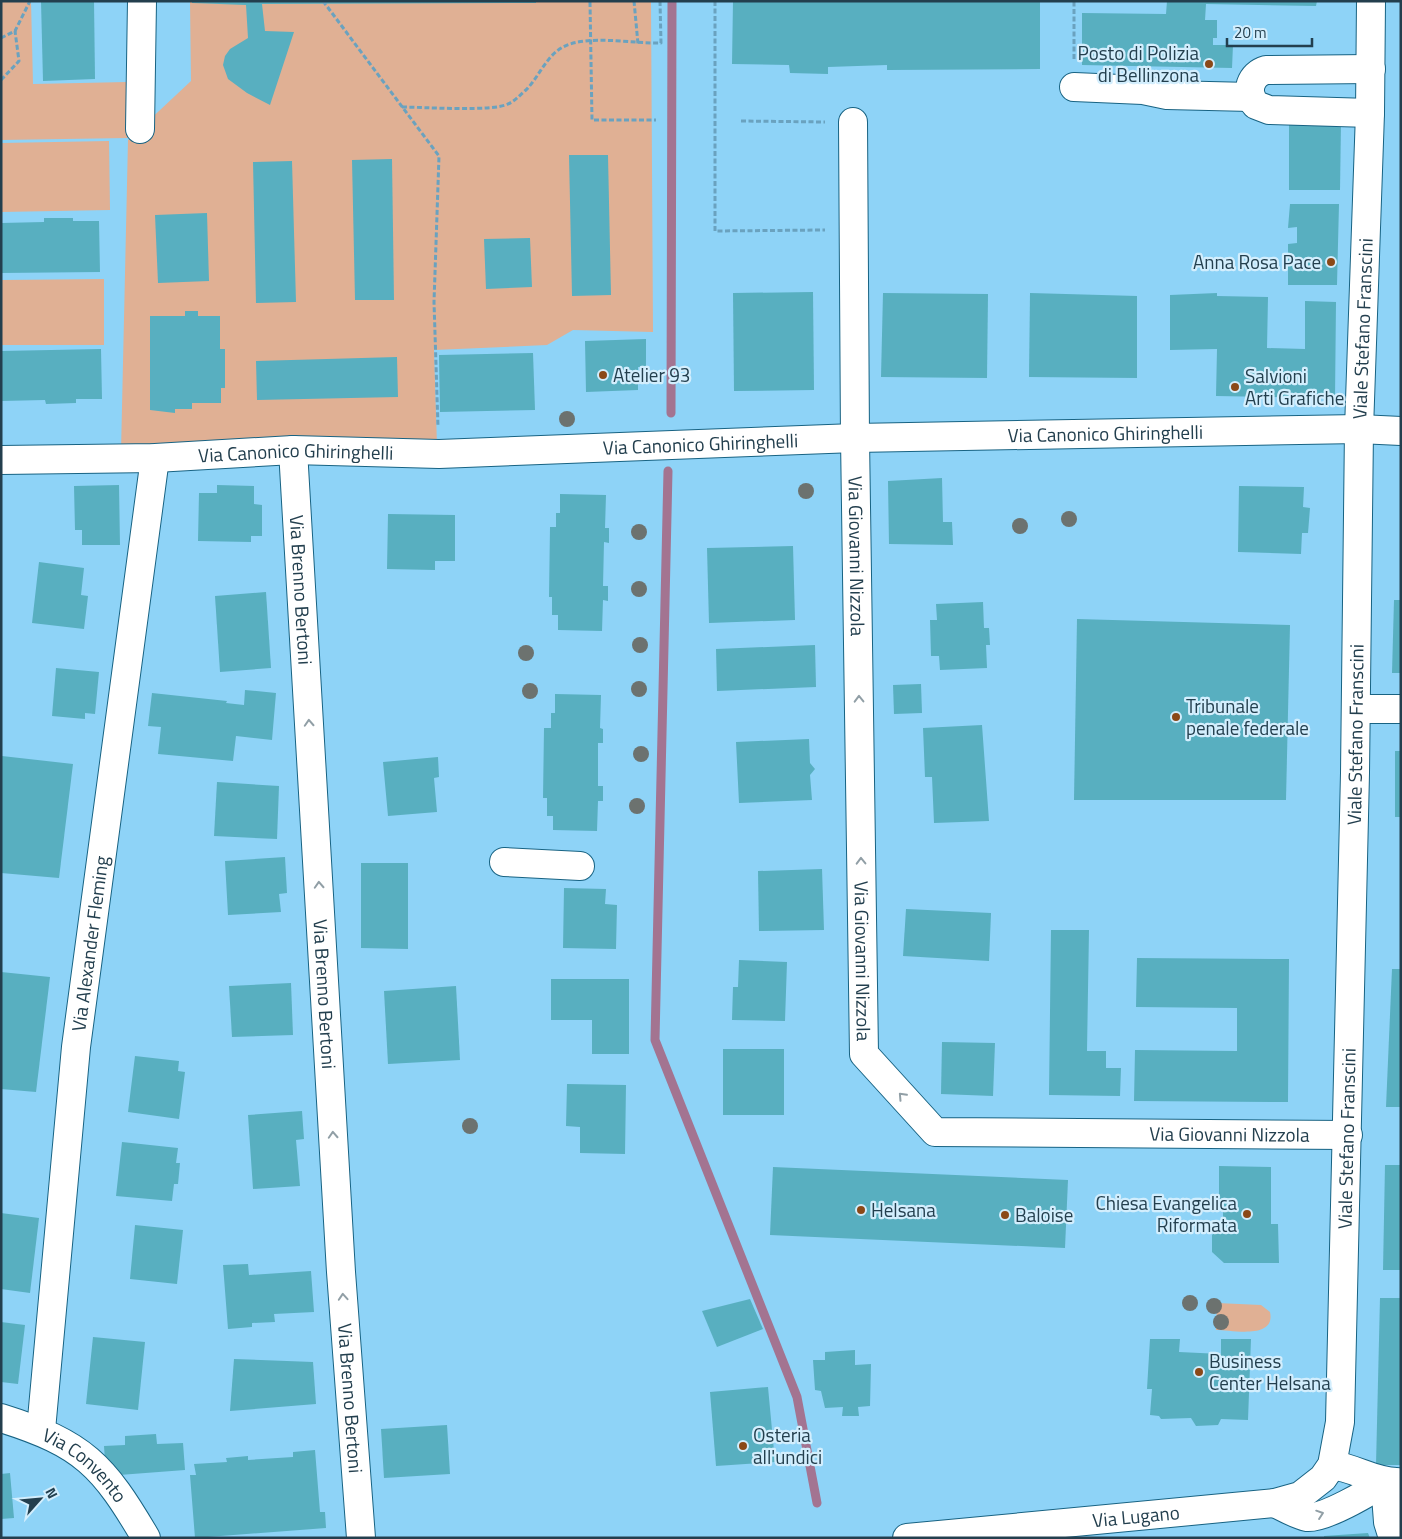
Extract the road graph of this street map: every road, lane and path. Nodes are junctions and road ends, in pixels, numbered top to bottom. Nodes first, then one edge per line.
1 (30, 1) edge
2 (142, 1) edge
3 (323, 1) edge
4 (634, 1) edge
5 (660, 1) edge
6 (715, 1) edge
7 (1074, 1) edge
8 (1371, 1) edge
9 (590, 2) edge
10 (15, 31) junction
11 (1, 38) edge
12 (591, 40) junction
13 (638, 44) junction
14 (1371, 69) junction
15 (1, 80) edge
16 (1074, 87) joint
17 (1251, 97) junction
18 (402, 107) junction
19 (1370, 113) junction
20 (656, 120) dead end
21 (741, 121) dead end
22 (854, 122) joint
23 (140, 129) dead end
24 (855, 230) junction
25 (1359, 429) junction
26 (1401, 431) edge
27 (855, 438) junction
28 (293, 450) junction
29 (439, 454) junction
30 (156, 458) junction
31 (1, 460) edge
32 (1357, 709) junction
33 (1401, 709) edge
34 (504, 862) dead end
35 (580, 866) dead end
36 (1348, 1135) junction
37 (1, 1418) edge
38 (41, 1430) junction
39 (1332, 1465) junction
40 (1393, 1482) edge
41 (1275, 1503) junction
42 (146, 1538) edge
43 (361, 1538) edge
44 (907, 1538) edge
45 (1393, 1538) edge

1 - 10 path
2 - 23 street
3 - 18 path
4 - 13 path
5 - 13 path
6 - 24 path
7 - 16 path
8 - 14 street, Viale Stefano Franscini
9 - 12 path
10 - 11 path
10 - 15 path
12 - 13 path
12 - 18 path
12 - 20 path
14 - 17 street
14 - 19 street, Viale Stefano Franscini
16 - 17 street
17 - 19 street
18 - 29 path
19 - 25 street, Viale Stefano Franscini
21 - 22 path
22 - 24 street, Via Giovanni Nizzola
24 - 27 street, Via Giovanni Nizzola
25 - 26 street, Via Canonico Ghiringhelli
25 - 27 street, Via Canonico Ghiringhelli
25 - 32 street, Viale Stefano Franscini
27 - 29 street, Via Canonico Ghiringhelli
36 -> 27 street, Via Giovanni Nizzola
28 - 29 street, Via Canonico Ghiringhelli
28 - 30 street, Via Canonico Ghiringhelli
43 -> 28 street, Via Brenno Bertoni
30 - 31 street, Via Canonico Ghiringhelli
30 - 38 street, Via Alexander Fleming
32 - 33 street
32 - 36 street, Viale Stefano Franscini
34 - 35 street
36 - 39 street, Viale Stefano Franscini
37 - 38 street, Via Convento
38 - 42 street, Via Convento
39 - 40 street
39 - 41 street, Via Lugano
41 -> 40 street
40 - 45 street
41 - 44 street, Via Lugano

